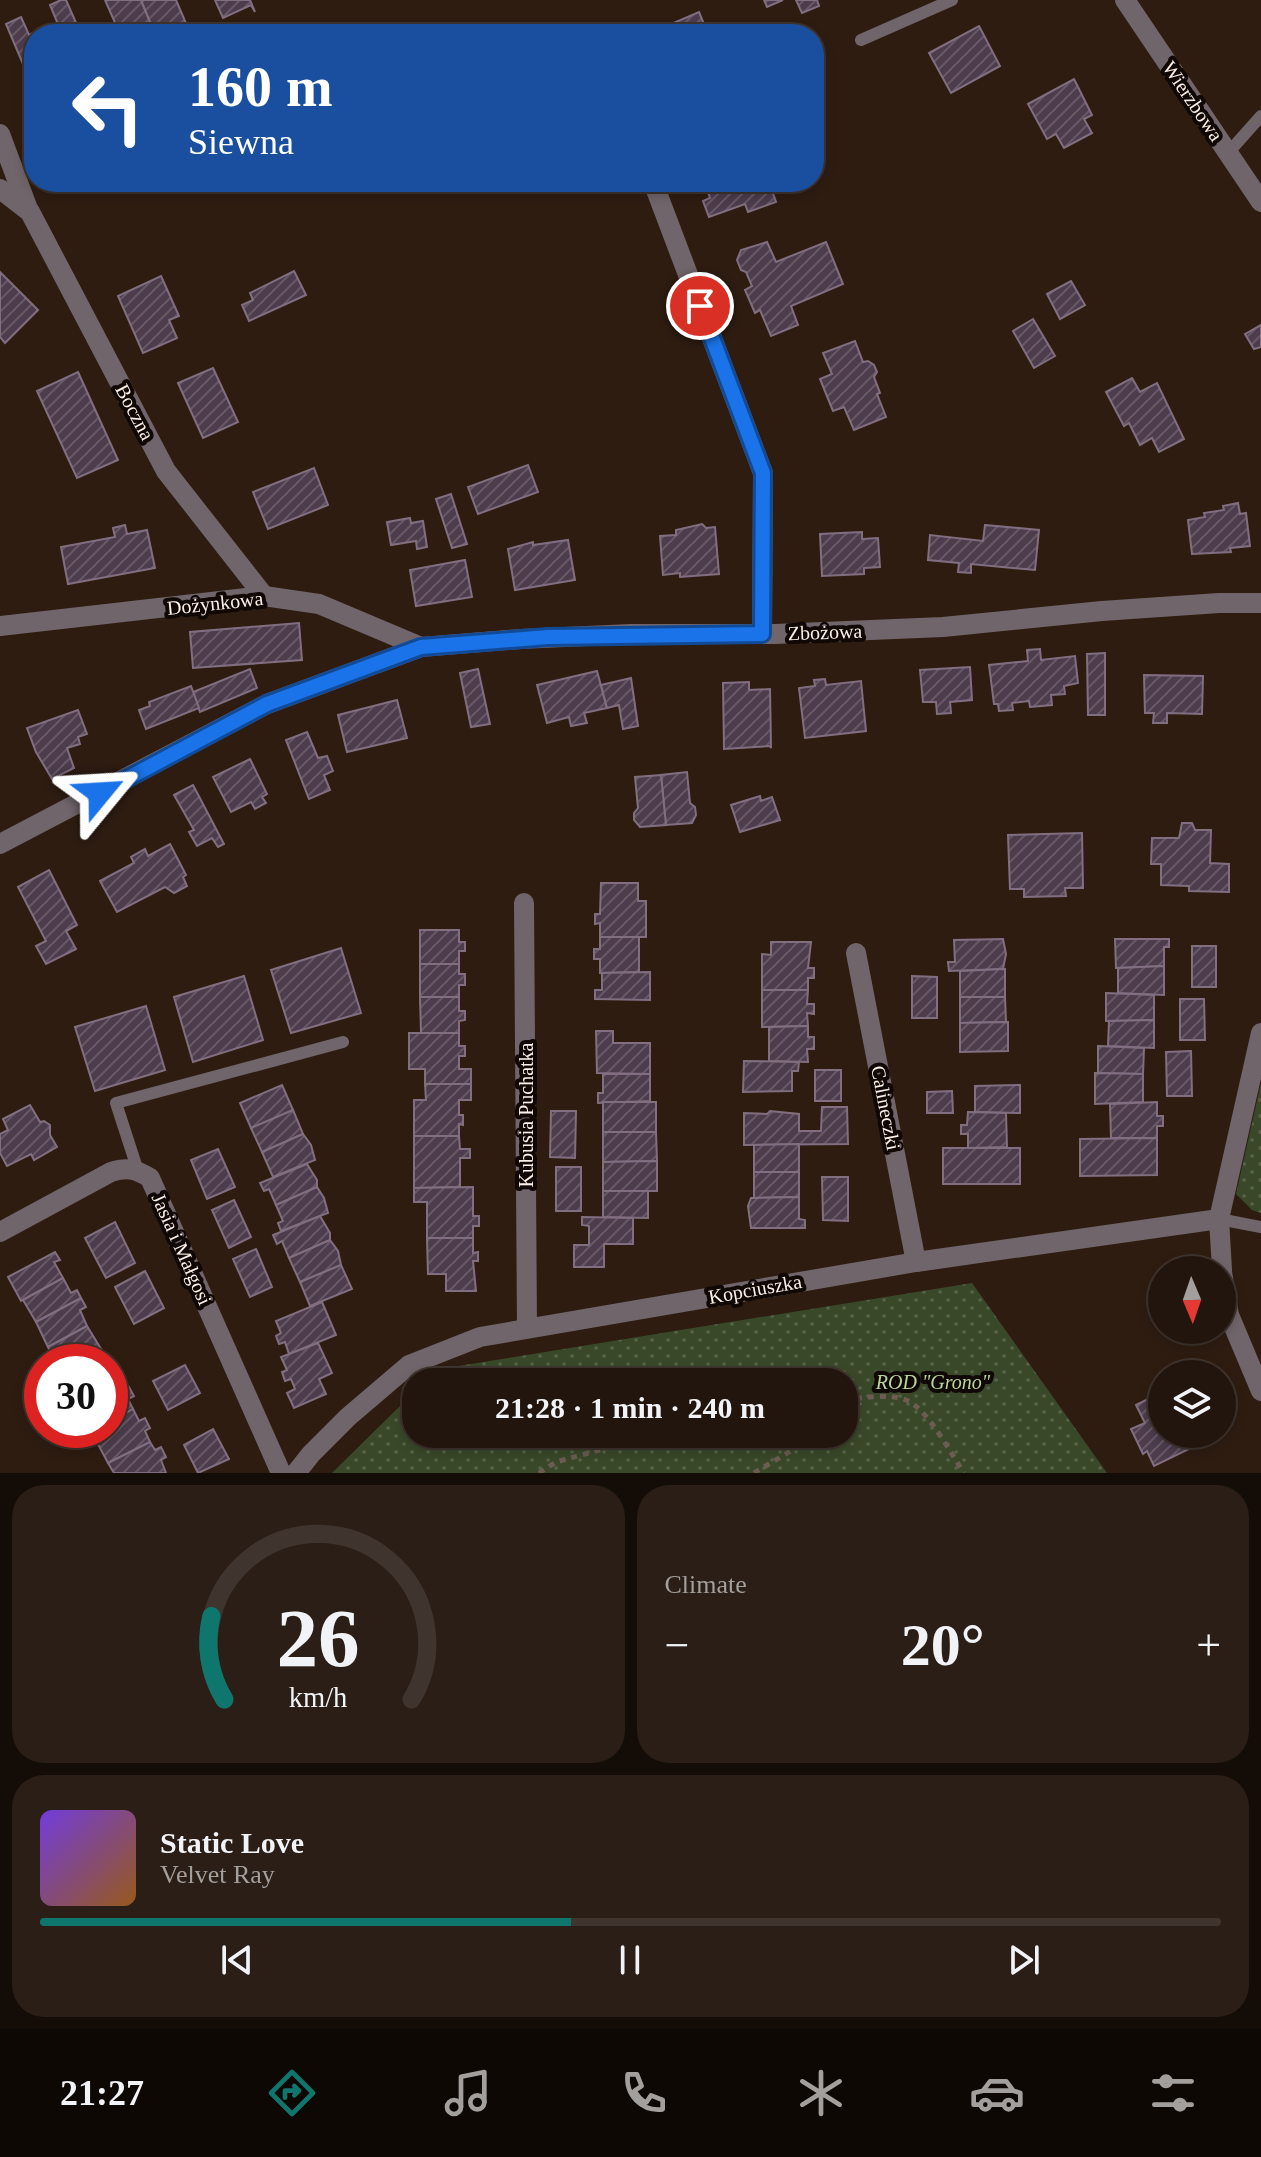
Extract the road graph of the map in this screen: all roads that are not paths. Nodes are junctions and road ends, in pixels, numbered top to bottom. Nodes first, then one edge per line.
1 (952, 0) edge
2 (1125, 0) edge
3 (861, 40) dead end
4 (1261, 116) edge
5 (0, 134) edge
6 (1228, 153) junction
7 (0, 189) edge
8 (657, 192) edge
9 (1261, 202) edge
10 (30, 212) junction
11 (264, 596) junction
12 (1261, 603) edge
13 (0, 626) edge
14 (762, 634) junction
15 (421, 647) junction
16 (0, 844) edge
17 (524, 903) dead end
18 (856, 953) dead end
19 (1261, 1033) edge
20 (343, 1042) dead end
21 (138, 1171) junction
22 (1219, 1219) junction
23 (1261, 1227) edge
24 (0, 1232) edge
25 (1221, 1256) edge
26 (916, 1262) junction
27 (527, 1327) junction
28 (1236, 1332) edge
29 (1261, 1391) edge
30 (281, 1473) edge
31 (296, 1473) edge

1 - 3 lane
2 - 6 street, Wierzbowa
4 - 6 lane
5 - 10 street, Boczna
6 - 9 street, Wierzbowa
7 - 10 street, Boczna
8 - 14 street
10 - 11 street, Boczna
11 - 13 street, Dożynkowa
11 - 15 street, Dożynkowa
12 - 14 street, Zbożowa
14 - 15 street, Zbożowa
15 - 16 street, Zbożowa
17 - 27 street, Kubusia Puchatka
18 - 26 street, Calineczki
19 - 22 street
20 - 21 lane
21 - 24 street, Jasia i Małgosi
21 - 30 street, Jasia i Małgosi
22 - 23 lane, Kopciuszka
22 - 25 street
22 - 26 street, Kopciuszka
26 - 27 street, Kopciuszka
27 - 31 street, Kopciuszka
28 - 29 street

